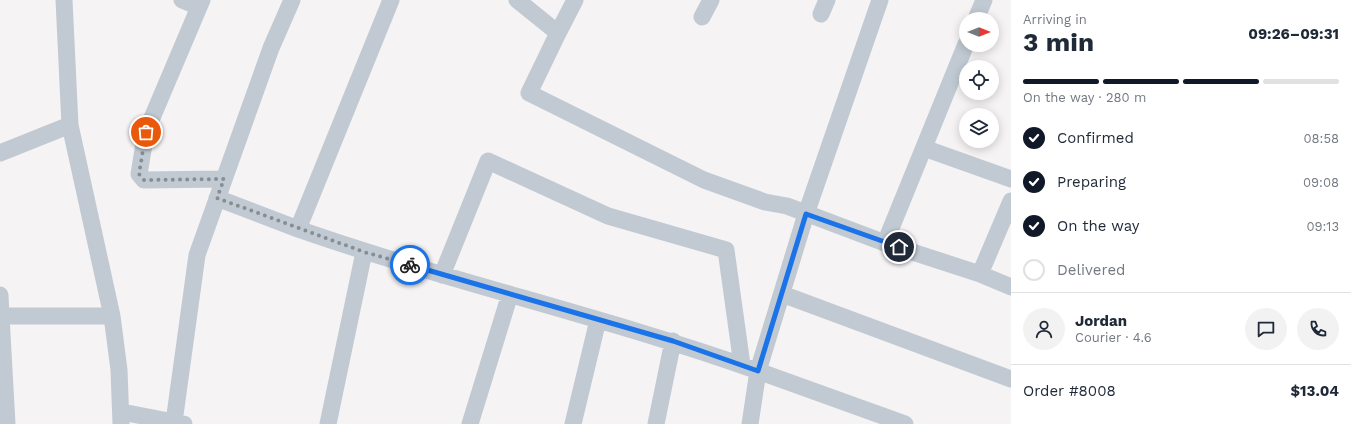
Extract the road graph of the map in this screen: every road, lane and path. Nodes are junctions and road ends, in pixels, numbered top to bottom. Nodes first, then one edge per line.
1 (64, 0) edge
2 (182, 0) edge
3 (292, 0) edge
4 (391, 0) edge
5 (517, 0) edge
6 (575, 0) edge
7 (711, 0) edge
8 (880, 0) edge
9 (984, 0) edge
10 (201, 3) edge
11 (979, 12) edge
12 (702, 17) dead end
13 (558, 33) junction
14 (963, 52) edge
15 (70, 125) junction
16 (924, 148) junction
17 (0, 153) edge
18 (224, 179) junction
19 (1011, 179) edge
20 (217, 198) junction
21 (1011, 201) edge
22 (806, 214) junction
23 (298, 229) junction
24 (885, 243) junction
25 (364, 252) junction
26 (980, 274) junction
27 (442, 275) junction
28 (1011, 287) edge
29 (510, 294) junction
30 (782, 294) junction
31 (0, 295) edge
32 (1, 316) junction
33 (112, 316) junction
34 (598, 320) junction
35 (673, 341) junction
36 (750, 368) junction
37 (1011, 379) edge
38 (121, 418) edge
39 (179, 423) edge
40 (7, 424) edge
41 (328, 424) edge
42 (470, 424) edge
43 (573, 424) edge
44 (656, 424) edge
45 (750, 424) edge
46 (905, 424) edge

1 - 15 street
2 - 10 street
3 - 18 street
4 - 23 street
5 - 13 street
6 - 13 street
7 - 12 street
8 - 22 street
9 - 11 street
10 - 18 street
13 - 22 street
14 - 16 street
15 - 17 street
15 - 33 street
16 - 19 street
16 - 24 street
18 - 20 street
20 - 23 street
20 - 39 street
21 - 26 street
22 - 24 street
22 - 30 street
23 - 25 street
24 - 26 street
25 - 27 street
25 - 41 street
26 - 28 street
27 - 29 street
27 - 36 street
29 - 34 street
29 - 42 street
30 - 36 street
30 - 37 street
31 - 32 street
32 - 33 street
32 - 40 street
33 - 38 street
34 - 35 street
34 - 43 street
35 - 36 street
35 - 44 street
36 - 45 street
36 - 46 street
38 - 39 street

